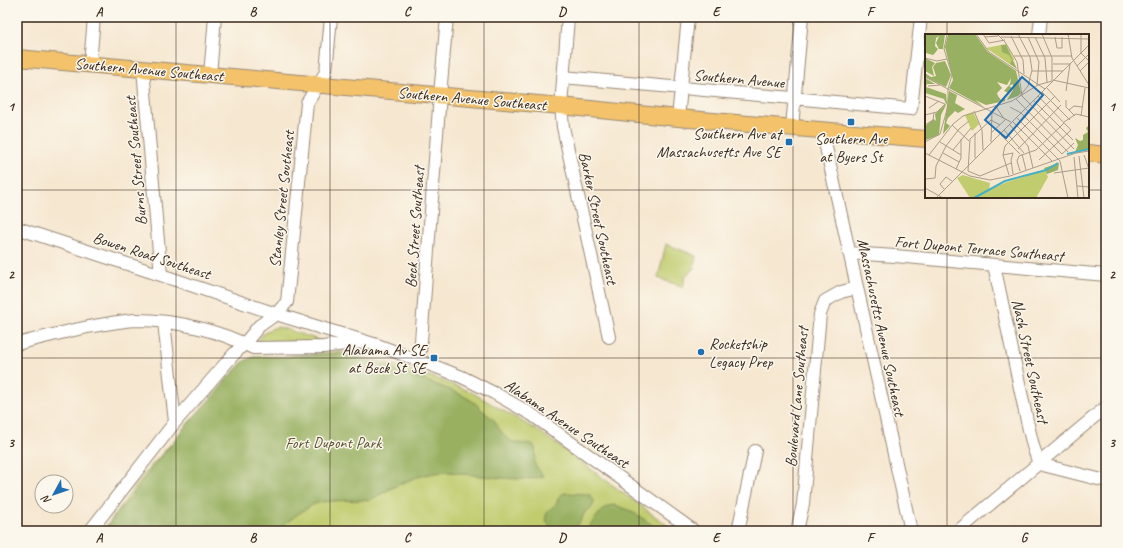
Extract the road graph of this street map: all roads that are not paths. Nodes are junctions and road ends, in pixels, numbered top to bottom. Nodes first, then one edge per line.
1 (94, 17) edge
2 (215, 17) edge
3 (331, 17) edge
4 (447, 17) edge
5 (568, 17) edge
6 (688, 17) edge
7 (802, 17) edge
8 (921, 17) edge
9 (1041, 17) edge
10 (1039, 34) edge
11 (17, 58) edge
12 (90, 64) junction
13 (143, 69) junction
14 (210, 75) junction
15 (564, 77) junction
16 (318, 85) junction
17 (681, 89) junction
18 (440, 95) junction
19 (794, 98) junction
20 (561, 106) junction
21 (678, 118) junction
22 (792, 127) junction
23 (822, 129) junction
24 (925, 139) edge
25 (1089, 153) edge
26 (1106, 155) edge
27 (17, 228) edge
28 (849, 254) junction
29 (994, 265) junction
30 (161, 275) junction
31 (1106, 275) edge
32 (857, 288) junction
33 (276, 314) junction
34 (164, 322) junction
35 (609, 337) dead end
36 (365, 342) junction
37 (17, 344) edge
38 (245, 344) junction
39 (416, 359) junction
40 (1106, 407) edge
41 (175, 422) junction
42 (755, 451) dead end
43 (1039, 464) junction
44 (1106, 481) edge
45 (90, 531) edge
46 (694, 531) edge
47 (738, 531) edge
48 (797, 531) edge
49 (911, 531) edge
50 (958, 531) edge

1 - 12 street
2 - 14 street
3 - 16 street, Stanley Street Southeast
4 - 18 street, Beck Street Southeast
5 - 15 street, Barker Street Southeast
6 - 17 street
7 - 19 street
8 - 19 street, Southern Avenue
9 - 10 street
11 - 12 main road, Southern Avenue Southeast
12 - 13 main road, Southern Avenue Southeast
13 - 14 main road, Southern Avenue Southeast
13 - 30 street, Burns Street Southeast
14 - 16 main road, Southern Avenue Southeast
15 - 17 street, Southern Avenue
15 - 20 street, Barker Street Southeast
16 - 18 main road, Southern Avenue Southeast
16 - 33 street, Stanley Street Southeast
17 - 19 street, Southern Avenue
17 - 21 street
18 - 20 main road, Southern Avenue Southeast
18 - 39 street, Beck Street Southeast
19 - 22 street
20 - 21 main road, Southern Avenue Southeast
20 - 35 street, Barker Street Southeast
21 - 22 main road, Southern Avenue Southeast
22 - 23 main road, Southern Avenue Southeast
23 - 24 main road, Southern Avenue Southeast
23 - 28 street, Massachusetts Avenue Southeast
25 - 26 main road
27 - 30 street, Bowen Road Southeast
28 - 29 street, Fort Dupont Terrace Southeast
28 - 32 street, Massachusetts Avenue Southeast
29 - 31 street, Fort Dupont Terrace Southeast
29 - 43 street, Nash Street Southeast
30 - 33 street, Bowen Road Southeast
32 - 48 street, Boulevard Lane Southeast
32 - 49 street, Massachusetts Avenue Southeast
33 - 36 street, Alabama Avenue Southeast
33 - 38 street
34 - 37 street
34 - 38 street
34 - 41 street
36 - 38 street
36 - 39 street, Alabama Avenue Southeast
38 - 41 street
39 - 46 street, Alabama Avenue Southeast
40 - 43 street
41 - 45 street
42 - 47 street
43 - 44 street
43 - 50 street

